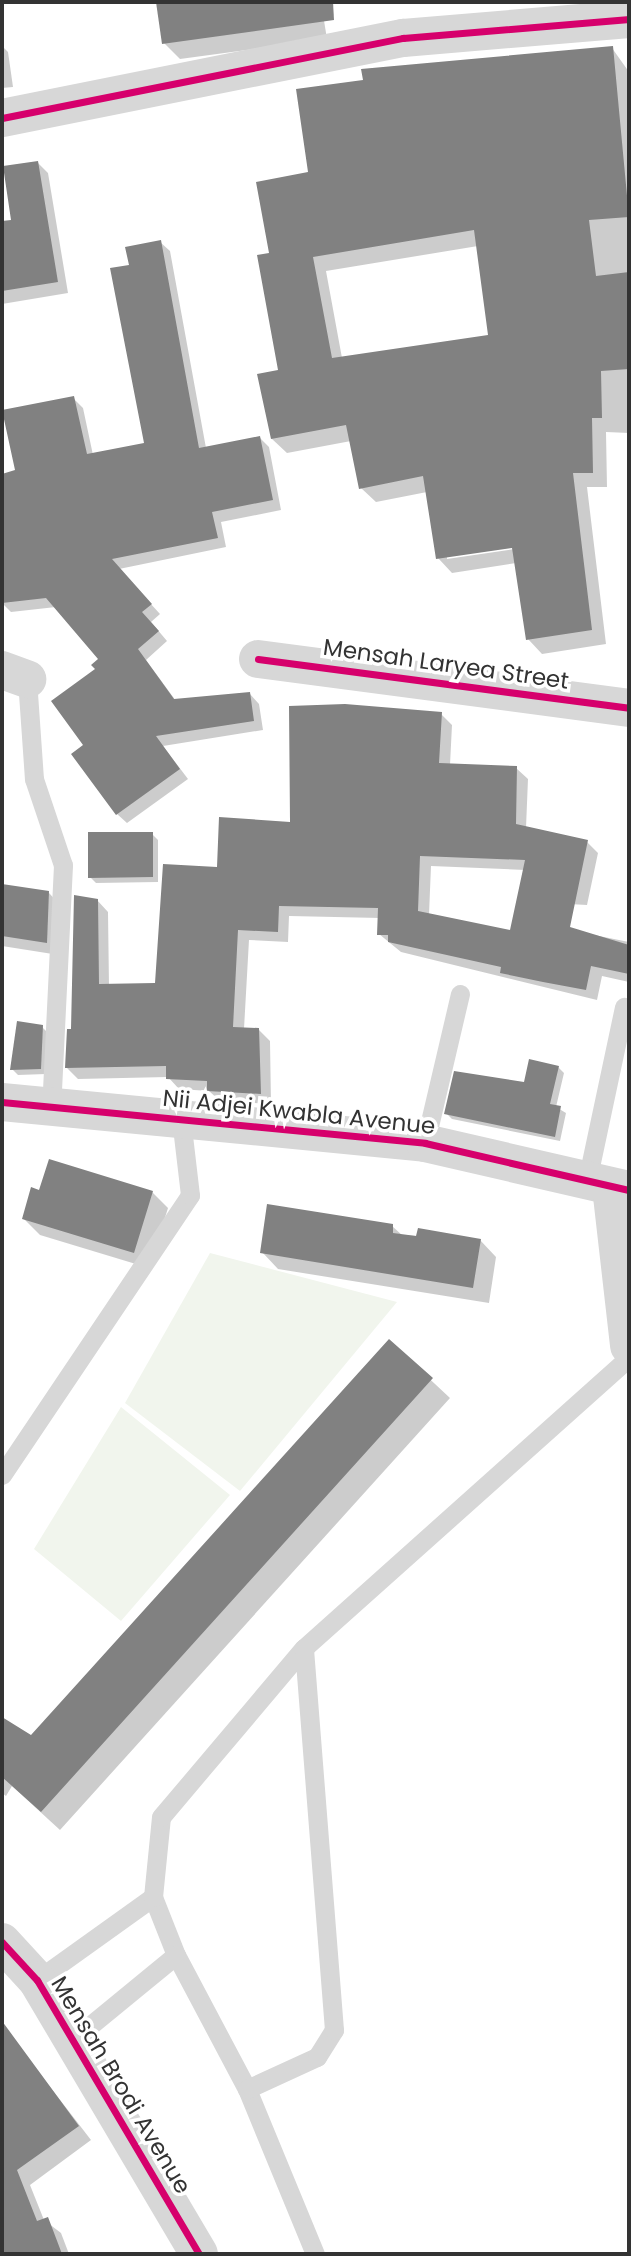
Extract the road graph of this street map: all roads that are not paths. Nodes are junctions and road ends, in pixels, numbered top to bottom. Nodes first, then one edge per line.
1 (629, 19) edge
2 (2, 118) edge
3 (258, 659) dead end
4 (14, 674) edge
5 (629, 708) edge
6 (460, 994) dead end
7 (624, 1006) dead end
8 (2, 1102) edge
9 (51, 1107) junction
10 (181, 1118) junction
11 (425, 1143) junction
12 (609, 1186) edge
13 (629, 1346) edge
14 (629, 1357) edge
15 (2, 1475) edge
16 (304, 1648) junction
17 (153, 1897) junction
18 (2, 1942) edge
19 (176, 1955) junction
20 (37, 1980) junction
21 (70, 2042) junction
22 (247, 2089) junction
23 (199, 2254) edge
24 (315, 2254) edge

1 - 2 street
3 - 5 street, Mensah Laryea Street
4 - 9 lane
6 - 11 lane
7 - 12 lane
8 - 9 street, Nii Adjei Kwabla Avenue
9 - 10 street, Nii Adjei Kwabla Avenue
10 - 11 street, Nii Adjei Kwabla Avenue
10 - 15 lane
11 - 12 street, Nii Adjei Kwabla Avenue
12 - 13 street
14 - 16 lane
16 - 17 lane
16 - 22 lane
17 - 19 lane
17 - 20 lane
18 - 20 street, Mensah Brodi Avenue
19 - 21 lane
19 - 22 lane
20 - 21 street, Mensah Brodi Avenue
21 - 23 street, Mensah Brodi Avenue
22 - 24 lane

